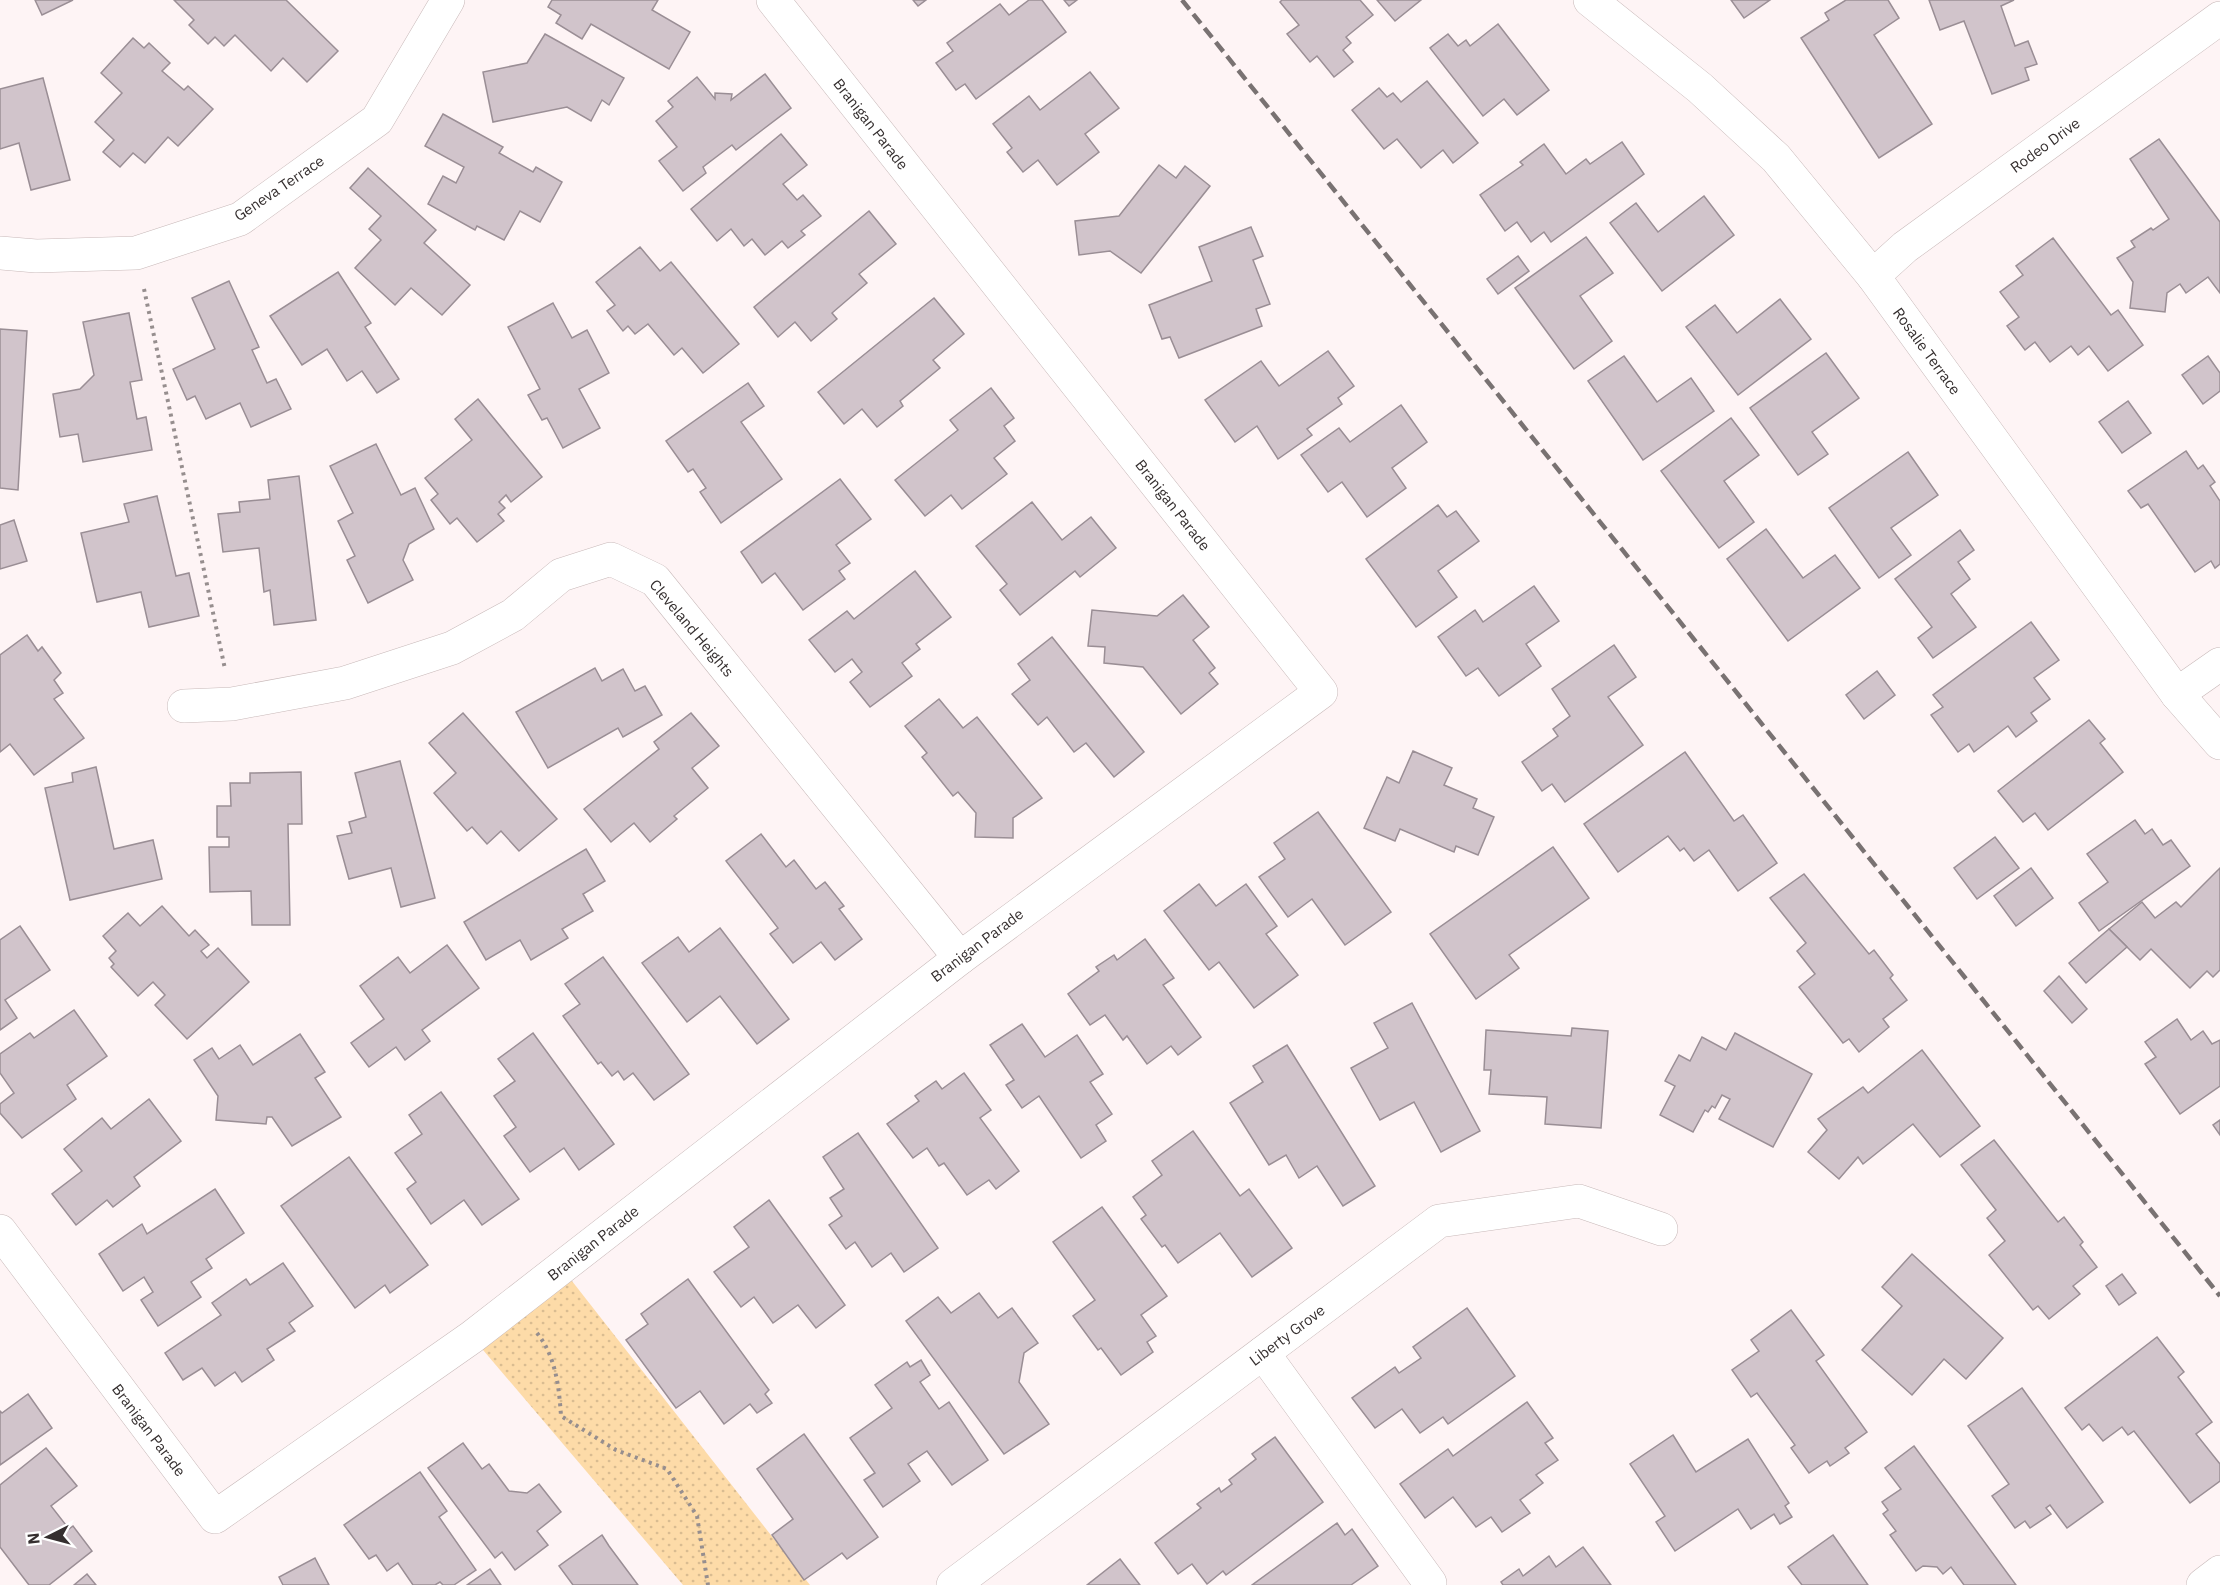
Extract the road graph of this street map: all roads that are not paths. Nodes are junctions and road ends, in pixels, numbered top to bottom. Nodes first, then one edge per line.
1 (448, 0) edge
2 (773, 0) edge
3 (1590, 0) edge
4 (2220, 18) edge
5 (0, 253) edge
6 (1873, 276) junction
7 (2220, 664) edge
8 (2176, 694) junction
9 (184, 706) dead end
10 (2220, 743) edge
11 (960, 958) junction
12 (1661, 1228) dead end
13 (0, 1231) edge
14 (1263, 1353) junction
15 (2220, 1572) edge
16 (1430, 1583) dead end
17 (953, 1585) edge
18 (2203, 1585) edge

1 - 5 street, Geneva Terrace
2 - 11 street, Branigan Parade
3 - 6 street, Rosalie Terrace
4 - 6 street, Rodeo Drive
6 - 8 street, Rosalie Terrace
7 - 8 street
8 - 10 street, Rosalie Terrace
9 - 11 street, Cleveland Heights
11 - 13 street, Branigan Parade
12 - 14 street, Liberty Grove
14 - 16 street
14 - 17 street, Liberty Grove
15 - 18 street

